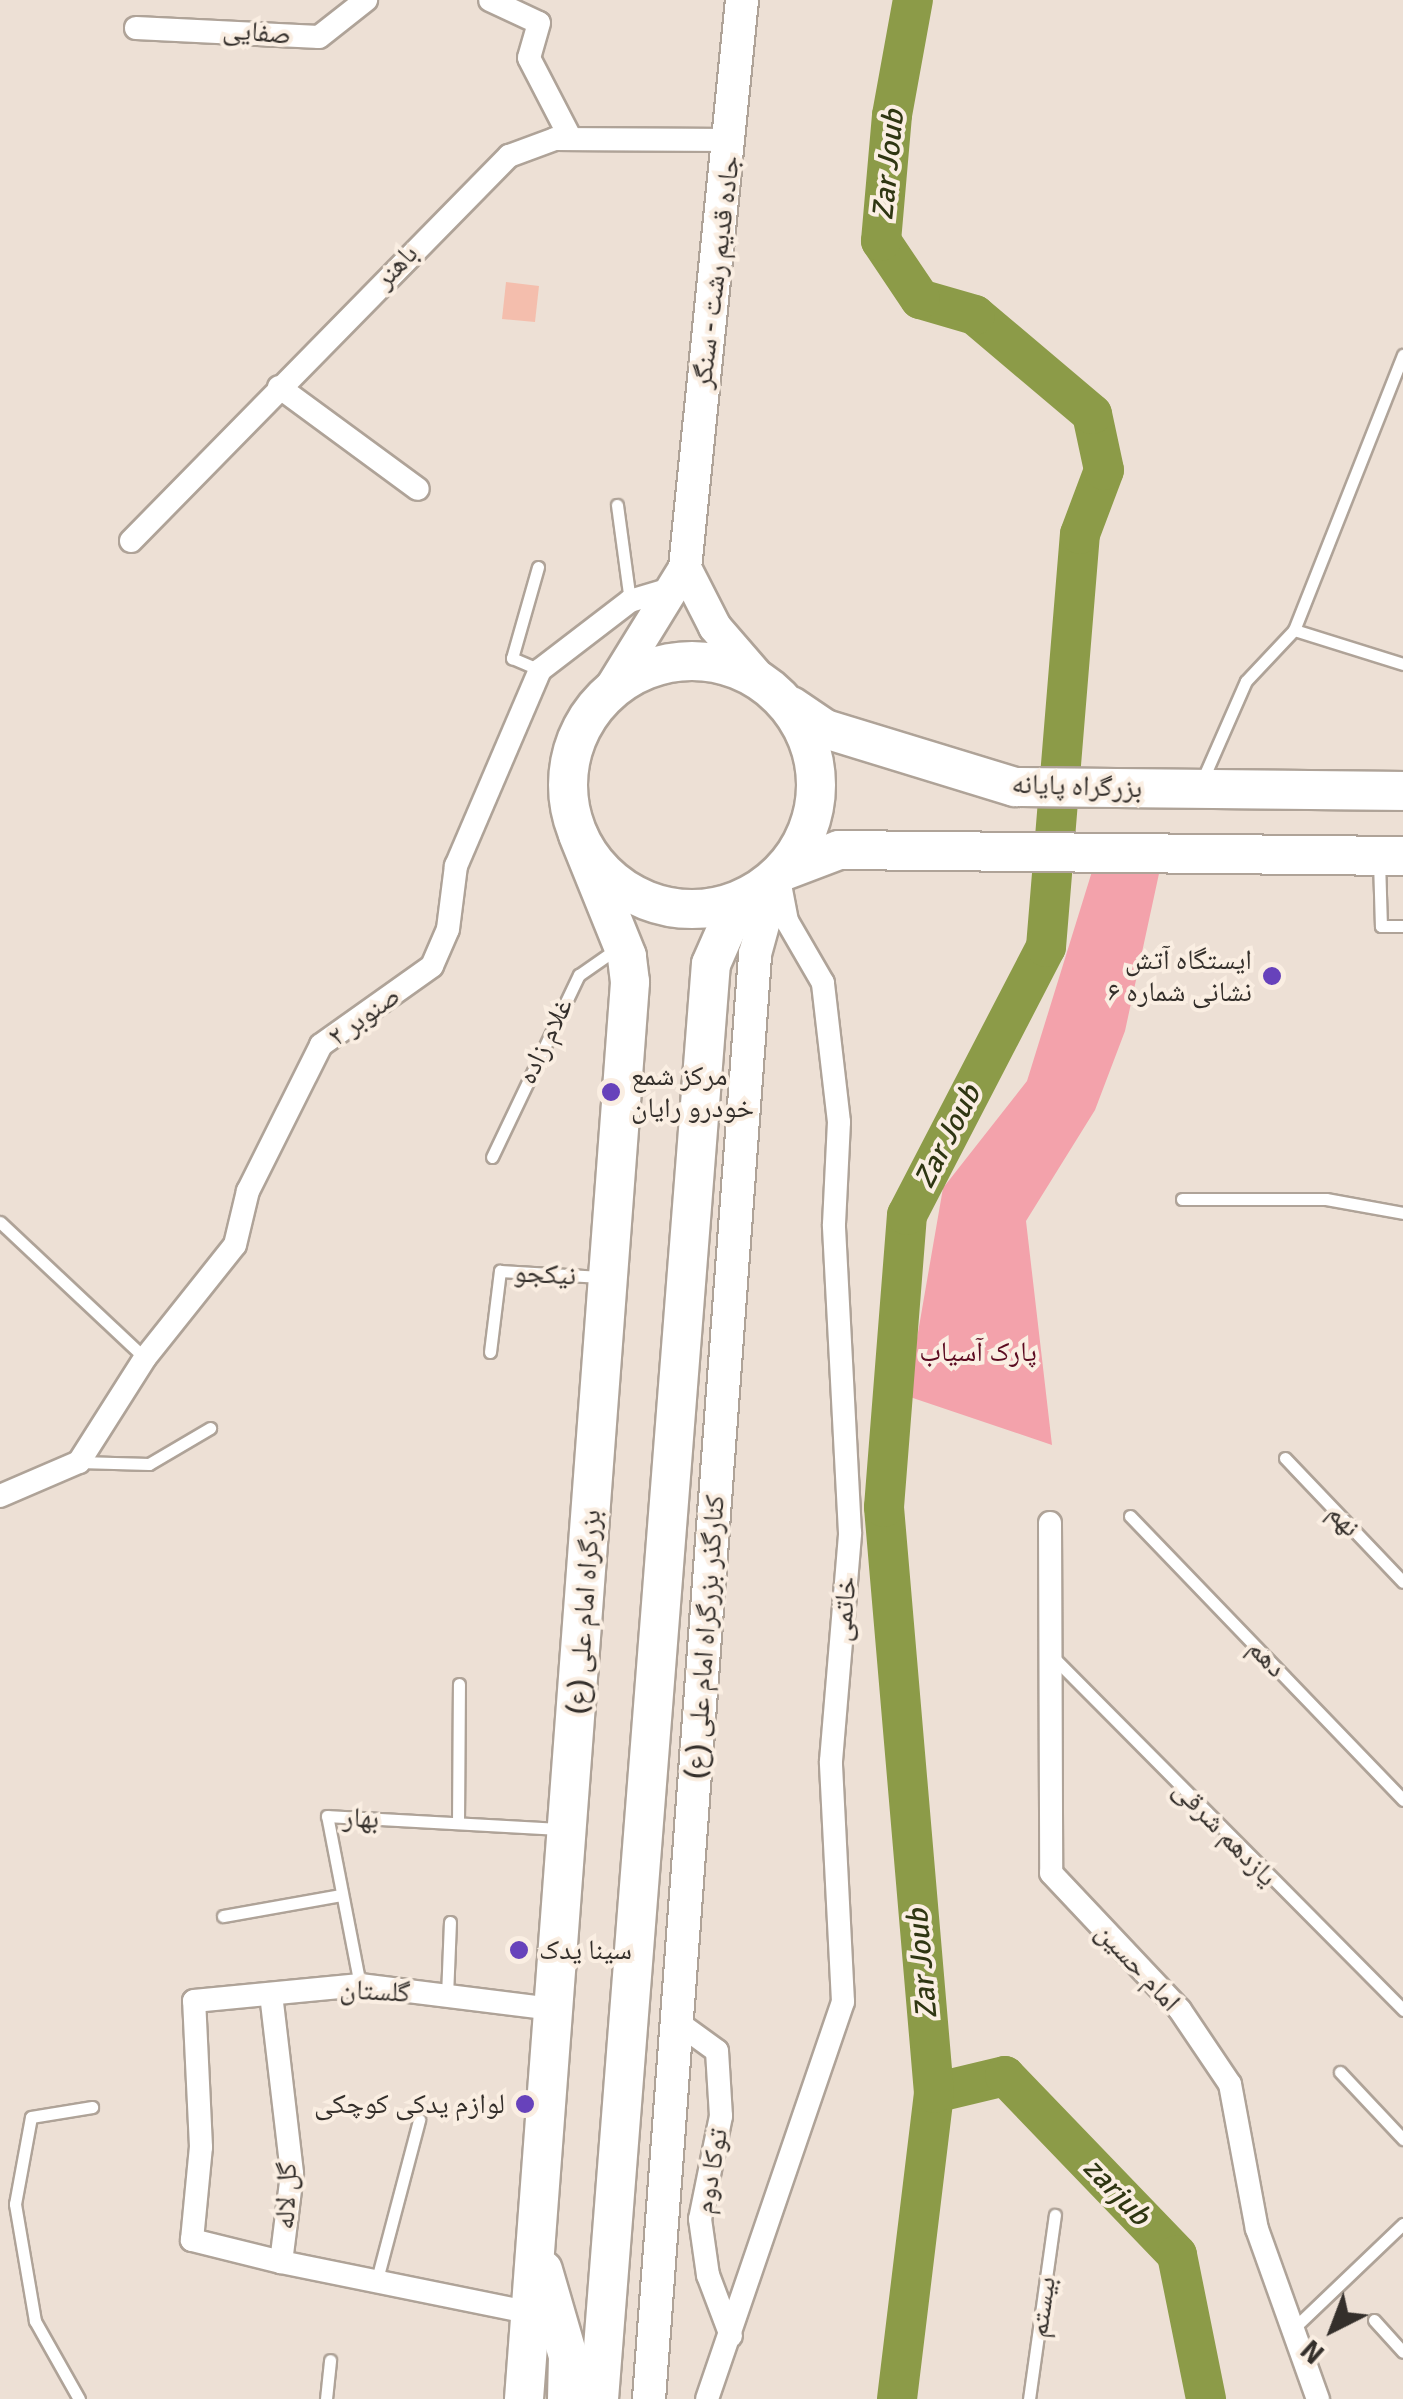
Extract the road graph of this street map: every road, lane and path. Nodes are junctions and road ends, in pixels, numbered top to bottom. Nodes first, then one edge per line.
1 (366, 0) edge
2 (490, 0) edge
3 (742, 0) edge
4 (136, 28) dead end
5 (571, 139) junction
6 (731, 140) junction
7 (1403, 355) edge
8 (279, 387) junction
9 (418, 489) dead end
10 (617, 505) dead end
11 (130, 541) dead end
12 (682, 566) junction
13 (538, 567) dead end
14 (630, 601) junction
15 (1294, 630) junction
16 (1403, 664) edge
17 (540, 670) junction
18 (769, 689) junction
19 (608, 693) junction
20 (1198, 789) junction
21 (1403, 792) edge
22 (578, 834) junction
23 (1391, 856) edge
24 (778, 875) junction
25 (1403, 926) edge
26 (622, 944) junction
27 (492, 1157) dead end
28 (1182, 1200) dead end
29 (1403, 1212) edge
30 (0, 1222) edge
31 (610, 1278) junction
32 (490, 1352) dead end
33 (145, 1358) junction
34 (210, 1428) dead end
35 (1285, 1458) dead end
36 (80, 1462) junction
37 (0, 1496) edge
38 (1130, 1516) dead end
39 (1050, 1523) dead end
40 (1403, 1582) edge
41 (1049, 1653) junction
42 (458, 1684) dead end
43 (1403, 1800) edge
44 (458, 1823) junction
45 (568, 1830) junction
46 (342, 1895) junction
47 (223, 1916) dead end
48 (450, 1922) dead end
49 (360, 1985) junction
50 (271, 1994) junction
51 (447, 1996) junction
52 (554, 2010) junction
53 (1403, 2010) edge
54 (628, 2016) junction
55 (677, 2022) junction
56 (1340, 2072) dead end
57 (92, 2106) dead end
58 (418, 2120) dead end
59 (1403, 2139) edge
60 (1055, 2215) dead end
61 (1402, 2227) edge
62 (536, 2248) junction
63 (281, 2262) junction
64 (376, 2284) junction
65 (531, 2313) junction
66 (1374, 2320) dead end
67 (1293, 2329) junction
68 (731, 2336) junction
69 (1403, 2352) edge
70 (330, 2360) dead end
71 (79, 2399) edge
72 (326, 2399) edge
73 (524, 2399) edge
74 (568, 2399) edge
75 (598, 2399) edge
76 (649, 2399) edge
77 (707, 2399) edge
78 (1029, 2399) edge
79 (1318, 2399) edge

1 - 4 street, صفایی
2 - 5 street
3 - 6 main road, جاده قدیم رشت - سنگر
5 - 6 street, باهنر
5 - 8 street, باهنر
6 - 12 main road, جاده قدیم رشت - سنگر
7 - 15 lane
8 - 9 street
8 - 11 street, باهنر
10 - 14 lane
12 - 14 street, صنوبر ۲
12 - 18 main road
12 - 19 main road
13 - 17 lane
14 - 17 street, صنوبر ۲
15 - 16 lane
15 - 20 lane
17 - 33 street, صنوبر ۲
18 - 19 highway
18 - 20 highway, بزرگراه پایانه
18 - 24 highway
19 - 22 highway
20 - 21 highway, بزرگراه پایانه
22 - 24 highway
22 - 26 highway, بزرگراه امام علی (ع)
23 - 24 highway
23 - 25 lane
24 - 54 highway
24 - 55 main road, کنارگذر بزرگراه امام علی (ع)
24 - 68 street, خاتمی
26 - 27 lane, غلام زاده
26 - 31 highway, بزرگراه امام علی (ع)
28 - 29 lane
30 - 33 lane
31 - 32 lane, نیکجو
31 - 45 highway, بزرگراه امام علی (ع)
33 - 36 street, صنوبر ۲
34 - 36 lane
35 - 40 lane, نهم
36 - 37 street
38 - 43 lane, دهم
39 - 41 street, امام حسین
41 - 53 lane, یازدهم شرقی
41 - 67 street, امام حسین
42 - 44 lane
44 - 45 lane, بهار
44 - 46 lane, بهار
45 - 52 highway, بزرگراه امام علی (ع)
46 - 47 lane
46 - 49 lane, بهار
48 - 51 lane
49 - 50 street, گلستان
49 - 51 street, گلستان
50 - 63 street, گل لاله
50 - 63 street, گلستان
51 - 52 street, گلستان
52 - 62 highway, بزرگراه امام علی (ع)
54 - 55 main road
54 - 75 highway
55 - 68 street, توکا دوم
55 - 76 main road, کنارگذر بزرگراه امام علی (ع)
56 - 59 lane
57 - 71 lane
58 - 64 lane
60 - 78 lane, بیستم
61 - 67 lane
62 - 65 highway, بزرگراه امام علی (ع)
62 - 74 highway
63 - 64 street, گل لاله
64 - 65 street, گل لاله
65 - 73 highway, بزرگراه امام علی (ع)
66 - 69 lane
67 - 79 street, امام حسین
68 - 77 street, خاتمی
70 - 72 lane

